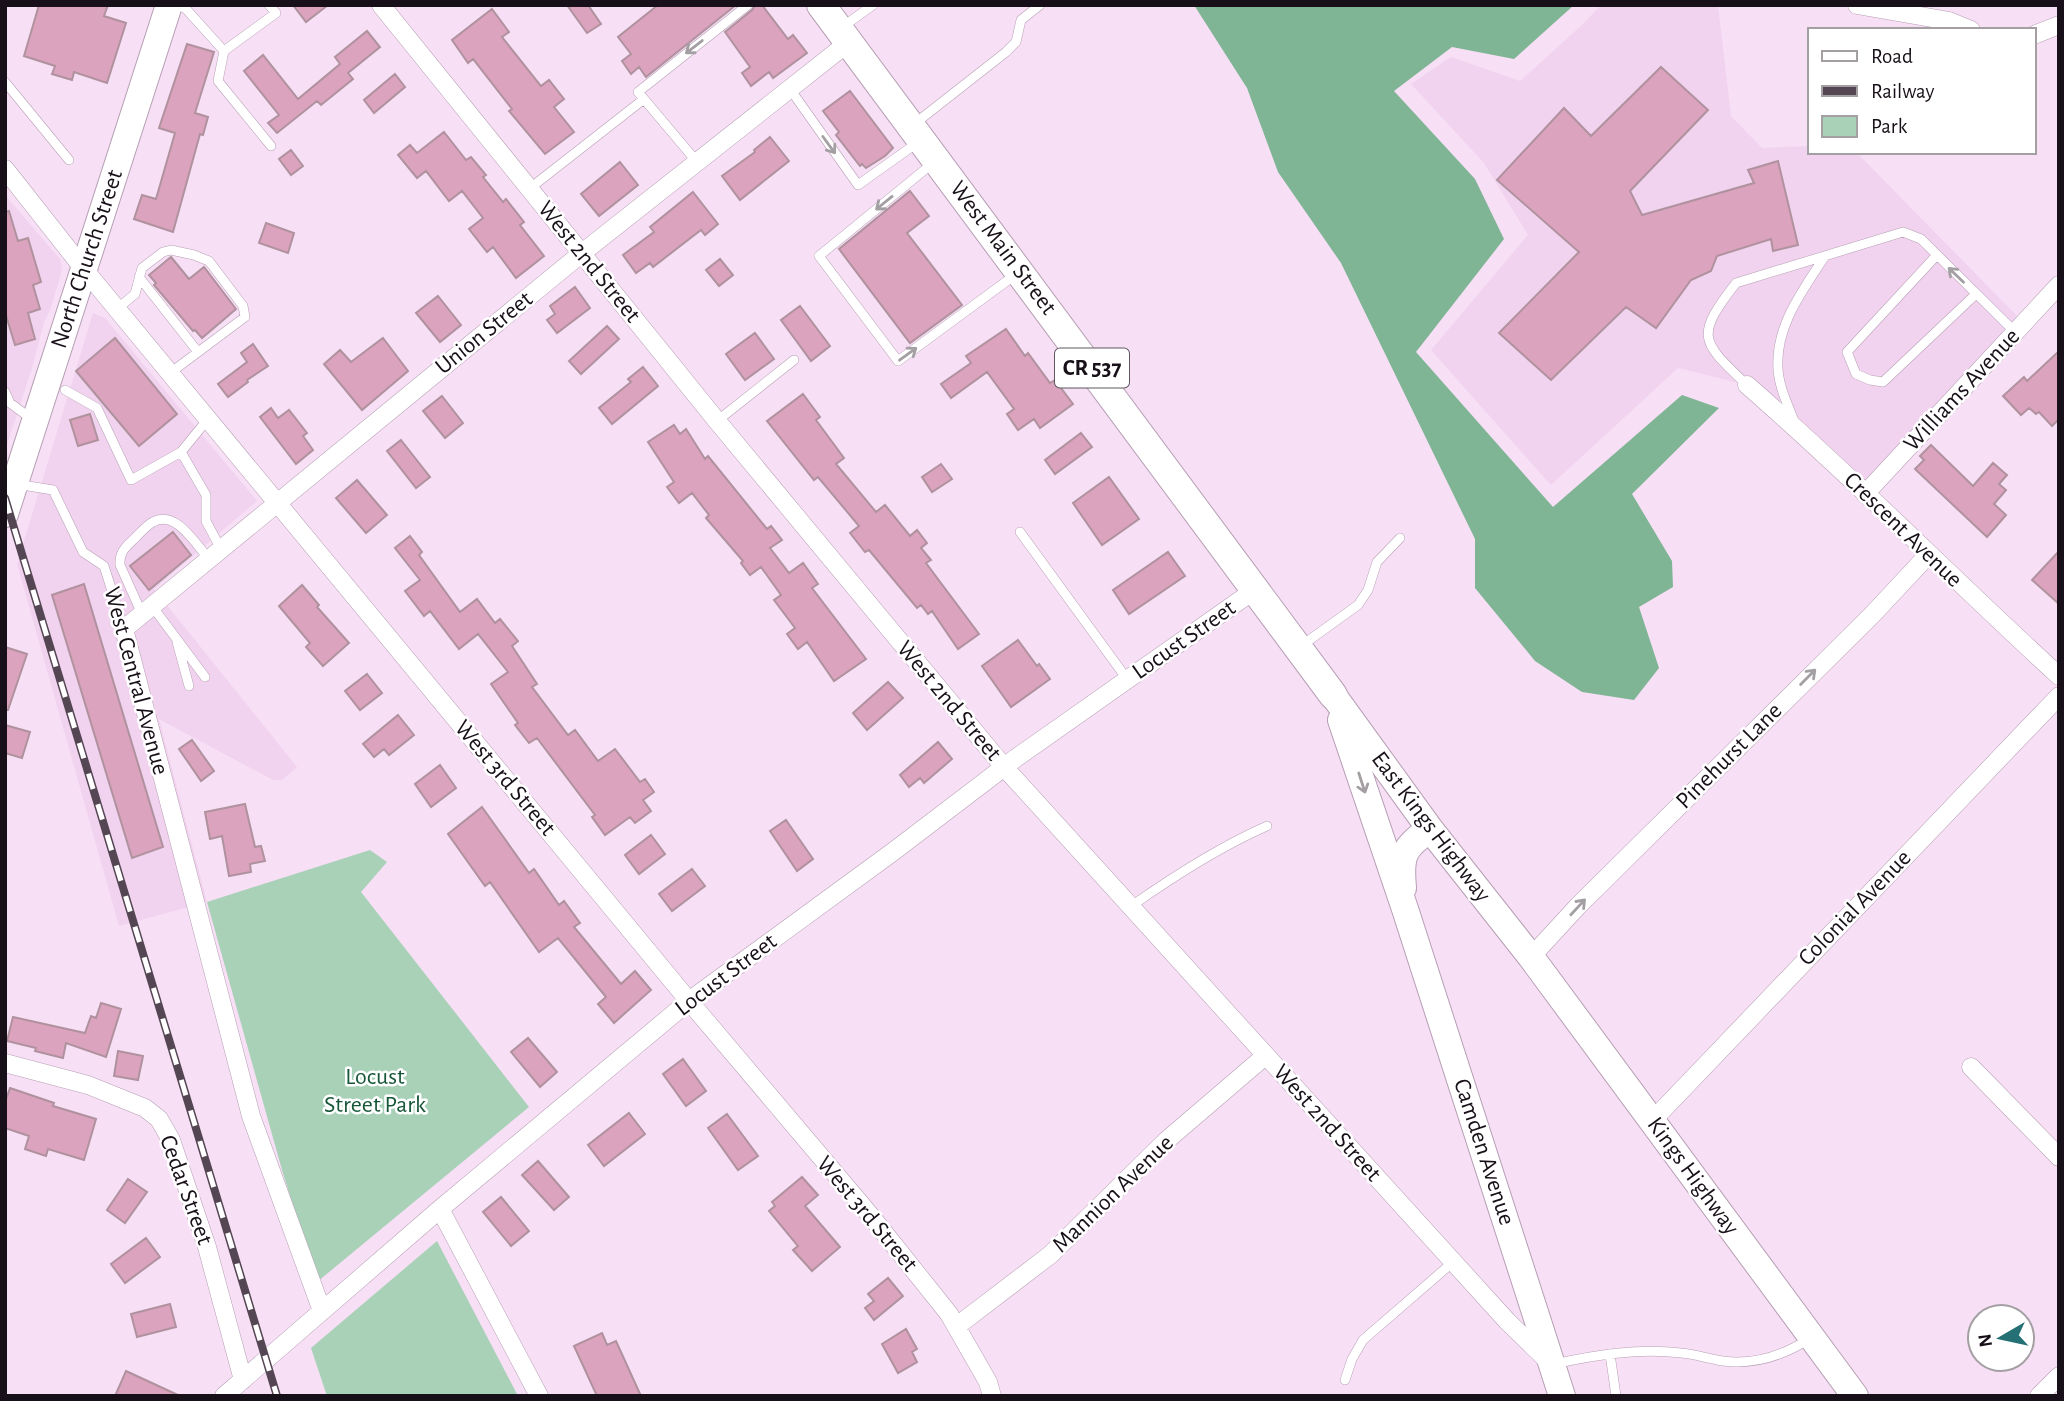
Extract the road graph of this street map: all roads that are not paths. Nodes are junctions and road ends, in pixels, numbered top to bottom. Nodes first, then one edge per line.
1 (169, 5) edge
2 (179, 5) edge
3 (270, 5) edge
4 (381, 5) edge
5 (748, 5) edge
6 (821, 5) edge
7 (873, 5) edge
8 (1040, 5) edge
9 (1857, 5) edge
10 (2059, 25) edge
11 (1965, 28) edge
12 (2036, 33) edge
13 (844, 36) junction
14 (224, 51) junction
15 (5, 82) edge
16 (790, 89) junction
17 (644, 99) junction
18 (924, 142) junction
19 (271, 146) dead end
20 (69, 160) dead end
21 (697, 162) junction
22 (5, 169) edge
23 (529, 189) junction
24 (582, 253) junction
25 (1825, 256) junction
26 (1936, 256) junction
27 (83, 268) junction
28 (1020, 272) junction
29 (139, 277) junction
30 (2059, 285) edge
31 (1976, 294) junction
32 (117, 309) junction
33 (2015, 332) junction
34 (198, 352) junction
35 (794, 359) dead end
36 (170, 373) junction
37 (1747, 385) joint
38 (65, 390) dead end
39 (5, 392) edge
40 (208, 419) junction
41 (35, 421) junction
42 (718, 421) junction
43 (1796, 428) junction
44 (181, 452) junction
45 (10, 482) edge
46 (1865, 494) junction
47 (277, 503) junction
48 (5, 514) edge
49 (1020, 532) dead end
50 (1400, 538) dead end
51 (215, 554) junction
52 (1928, 555) junction
53 (1256, 589) junction
54 (147, 610) junction
55 (124, 629) junction
56 (175, 637) junction
57 (1300, 647) junction
58 (2059, 676) edge
59 (205, 677) dead end
60 (1127, 679) junction
61 (189, 686) dead end
62 (1333, 695) junction
63 (2059, 696) edge
64 (1004, 767) junction
65 (1267, 826) dead end
66 (1430, 829) junction
67 (1129, 907) junction
68 (1405, 909) junction
69 (1531, 957) junction
70 (689, 1001) junction
71 (1265, 1056) junction
72 (5, 1063) edge
73 (1971, 1067) dead end
74 (1652, 1121) junction
75 (2059, 1157) edge
76 (440, 1209) junction
77 (1453, 1262) junction
78 (322, 1311) junction
79 (957, 1326) junction
80 (1812, 1338) junction
81 (1610, 1354) junction
82 (1552, 1365) junction
83 (2059, 1376) edge
84 (243, 1380) junction
85 (1345, 1380) dead end
86 (224, 1396) edge
87 (539, 1396) edge
88 (992, 1396) edge
89 (1562, 1396) edge
90 (1616, 1396) edge
91 (1855, 1396) edge
92 (2039, 1396) edge

1 - 27 main road, North Church Street
2 - 14 lane
3 - 14 lane
4 - 23 street, West 2nd Street
5 -> 17 lane
6 - 13 main road, West Main Street / CR 537
7 - 13 lane
8 - 18 lane
9 - 11 street
10 - 12 street
13 - 16 street, Union Street
13 - 18 main road, West Main Street / CR 537
14 - 19 lane
15 - 20 lane
16 -> 18 lane
16 - 21 street, Union Street
17 - 21 lane
17 - 23 lane
18 - 28 main road, West Main Street / CR 537
18 -> 28 lane
21 - 24 street, Union Street
22 - 27 street, West 3rd Street
23 - 24 street, West 2nd Street
24 - 42 street, West 2nd Street
24 - 47 street, Union Street
25 - 26 lane
25 - 37 lane
25 - 43 lane
31 -> 26 lane
26 - 31 lane
27 - 32 street, West 3rd Street
27 - 41 main road, North Church Street
28 - 53 main road, West Main Street / CR 537
29 - 32 lane
29 - 34 lane
29 - 34 lane
30 - 33 street, Williams Avenue
31 - 33 lane
32 - 36 street, West 3rd Street
33 - 46 street, Williams Avenue
34 - 36 lane
35 - 42 lane
36 - 40 street, West 3rd Street
37 - 43 street, Crescent Avenue
38 - 44 lane
39 - 41 lane
40 - 44 lane
40 - 47 street, West 3rd Street
41 - 45 main road, North Church Street
42 - 64 street, West 2nd Street
43 - 46 street, Crescent Avenue
44 - 51 lane
45 - 48 main road, North Church Street
45 - 55 lane, West Central Avenue
46 - 52 street, Crescent Avenue
47 - 51 street, Union Street
47 - 70 street, West 3rd Street
49 - 60 lane
50 - 57 lane
51 - 54 street, Union Street
51 - 54 lane
52 - 58 street, Crescent Avenue
69 -> 52 street, Pinehurst Lane
53 - 57 main road, West Main Street / CR 537
53 - 60 street, Locust Street
54 - 55 street, Union Street
54 - 56 lane
55 - 78 street, West Central Avenue
56 - 59 lane
56 - 61 lane
57 - 62 main road, West Main Street / CR 537
60 - 64 street, Locust Street
62 - 66 main road, East Kings Highway / CR 537
62 -> 68 main road, Camden Avenue / CR 537
63 - 74 street, Colonial Avenue
64 - 67 street, West 2nd Street
64 - 70 street, Locust Street
65 - 67 lane
66 - 68 main road, Camden Avenue / CR 537
66 - 69 main road, East Kings Highway
67 - 71 street, West 2nd Street
68 - 82 main road, Camden Avenue / CR 537
69 - 74 main road, Kings Highway
70 - 76 street, Locust Street
70 - 79 street, West 3rd Street
71 - 77 street, West 2nd Street
71 - 79 street, Mannion Avenue
72 - 84 street, Cedar Street
73 - 75 street
74 - 80 main road, Kings Highway
76 - 78 street, Locust Street
76 - 87 street
77 - 82 street, West 2nd Street
77 - 85 lane
78 - 84 street, Locust Street
79 - 88 street, West 3rd Street
80 - 81 lane
80 - 91 main road, Kings Highway
81 - 82 lane
81 - 90 lane
82 - 89 main road, Camden Avenue / CR 537
83 - 92 street
84 - 86 street, Locust Street

